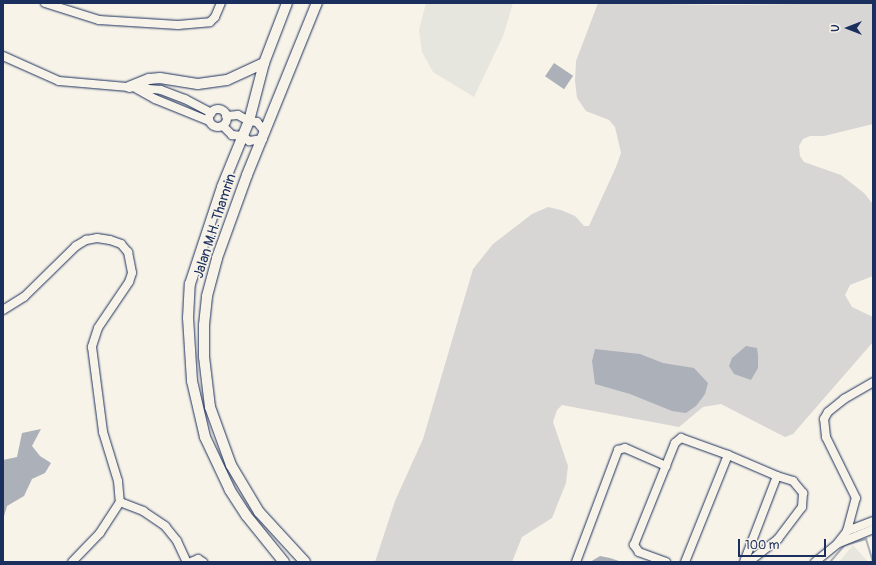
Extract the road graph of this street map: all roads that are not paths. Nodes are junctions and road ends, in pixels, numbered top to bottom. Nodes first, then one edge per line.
1 (45, 3) edge
2 (221, 3) edge
3 (287, 3) edge
4 (317, 3) edge
5 (3, 56) edge
6 (264, 64) junction
7 (132, 88) junction
8 (189, 101) junction
9 (185, 112) junction
10 (226, 116) junction
11 (210, 117) junction
12 (249, 121) junction
13 (223, 126) junction
14 (264, 135) junction
15 (243, 136) junction
16 (3, 310) edge
17 (873, 382) edge
18 (728, 456) junction
19 (666, 466) junction
20 (777, 476) junction
21 (120, 502) junction
22 (873, 521) edge
23 (873, 529) edge
24 (847, 531) junction
25 (837, 544) junction
26 (72, 562) edge
27 (187, 562) edge
28 (192, 562) edge
29 (203, 562) edge
30 (284, 562) edge
31 (305, 562) edge
32 (576, 562) edge
33 (666, 562) edge
34 (685, 562) edge
35 (744, 562) edge
36 (750, 562) edge
37 (815, 562) edge

1 - 2 street
3 - 6 main road, Jalan M.H. Thamrin
4 - 14 main road, Jalan M.H. Thamrin
5 - 7 street
6 - 7 main road
6 - 12 main road, Jalan M.H. Thamrin
7 - 8 street
7 - 9 street
8 - 9 street
8 - 11 street
9 - 11 street
10 - 11 street
10 - 12 street
10 - 13 street
11 - 13 street
12 - 14 street
12 - 15 main road, Jalan M.H. Thamrin
13 - 15 street
14 - 15 street
14 - 31 main road, Jalan M.H. Thamrin
15 - 30 main road, Jalan M.H. Thamrin
16 - 21 street
17 - 24 street
18 - 19 street
18 - 20 street
18 - 34 street
19 - 32 street
19 - 33 street
20 - 35 street
20 - 36 street
21 - 26 street
21 - 27 street
22 - 24 street
23 - 25 street
24 - 25 street
25 - 37 street
28 - 29 street

